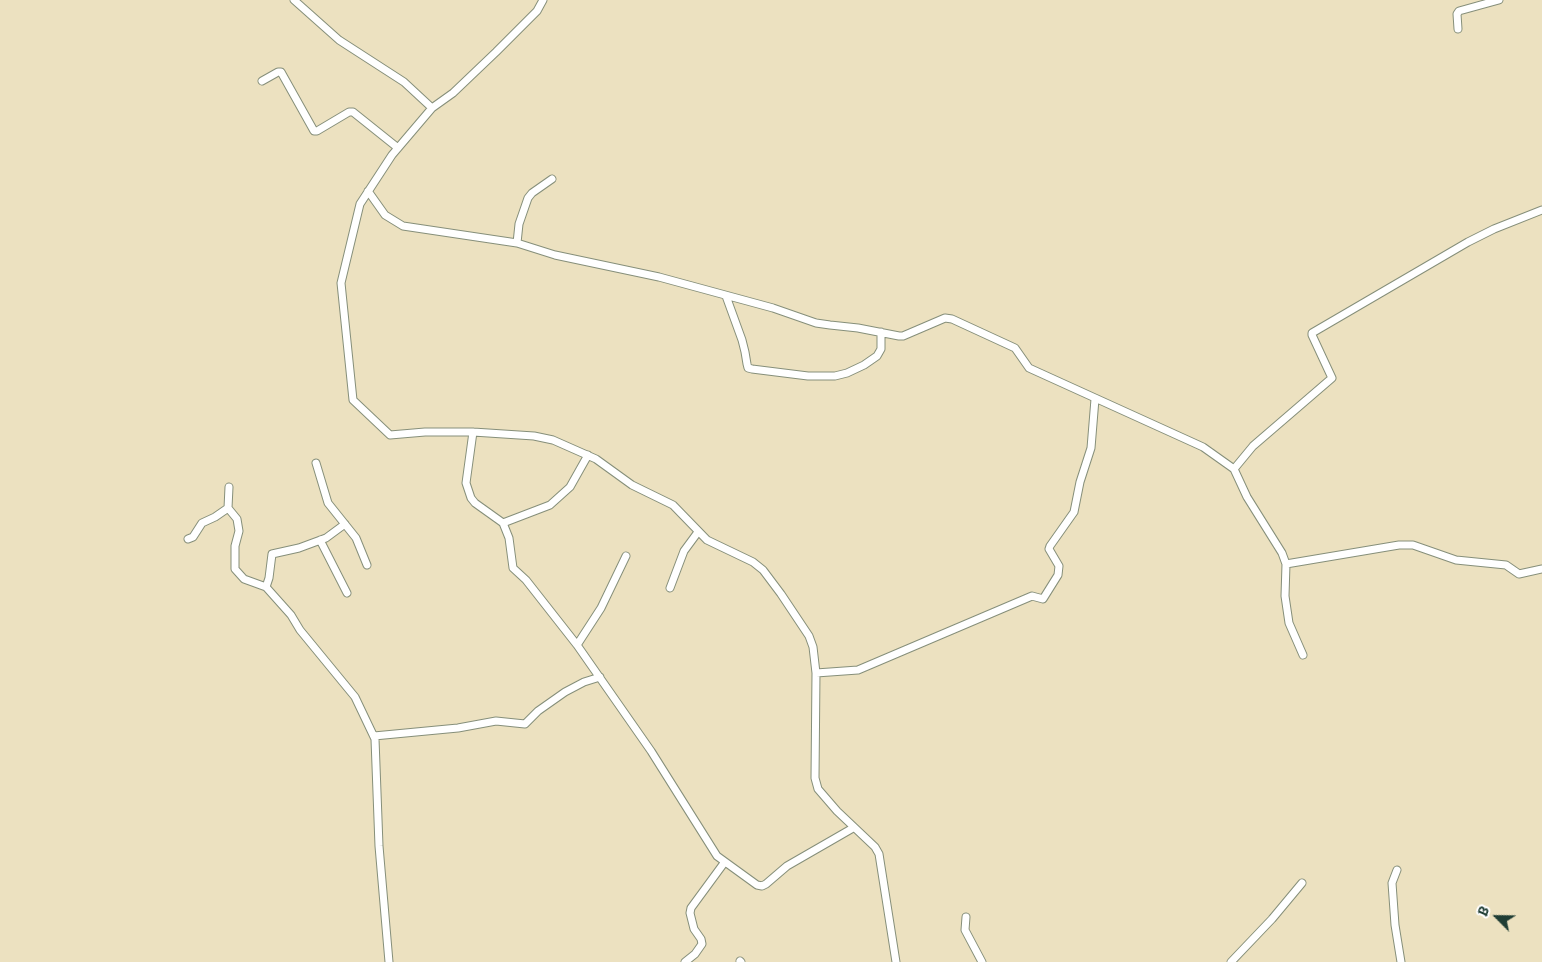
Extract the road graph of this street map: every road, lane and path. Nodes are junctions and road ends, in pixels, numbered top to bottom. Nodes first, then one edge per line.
1 (294, 0) edge
2 (543, 0) edge
3 (1499, 0) edge
4 (1458, 28) dead end
5 (262, 81) dead end
6 (432, 108) junction
7 (398, 148) junction
8 (552, 179) dead end
9 (368, 191) junction
10 (1542, 210) edge
11 (517, 243) junction
12 (726, 296) junction
13 (881, 332) junction
14 (1095, 399) junction
15 (473, 432) junction
16 (588, 455) junction
17 (316, 463) dead end
18 (1234, 468) junction
19 (229, 487) dead end
20 (228, 508) junction
21 (503, 523) junction
22 (345, 524) junction
23 (698, 532) junction
24 (188, 539) dead end
25 (320, 540) junction
26 (626, 556) dead end
27 (1286, 564) junction
28 (367, 565) dead end
29 (1542, 568) edge
30 (266, 587) junction
31 (670, 588) dead end
32 (347, 593) dead end
33 (577, 645) junction
34 (1303, 655) dead end
35 (816, 673) junction
36 (600, 677) junction
37 (374, 736) junction
38 (854, 828) junction
39 (724, 863) junction
40 (1397, 870) dead end
41 (1302, 883) dead end
42 (966, 917) dead end
43 (389, 962) edge
44 (685, 962) edge
45 (896, 962) edge
46 (982, 962) edge
47 (1231, 962) edge
48 (1401, 962) edge

1 - 6 street
2 - 6 street
3 - 4 street
5 - 7 street
6 - 7 street
7 - 9 street
8 - 11 street
9 - 11 street
9 - 15 street
10 - 18 street
11 - 12 street
12 - 13 street
12 - 13 street
13 - 14 street
14 - 18 street
14 - 35 street
15 - 16 street
15 - 21 street
16 - 21 street
16 - 23 street
17 - 22 street
18 - 27 street
19 - 20 street
20 - 24 street
20 - 30 street
21 - 33 street
22 - 25 street
22 - 28 street
23 - 31 street
23 - 35 street
25 - 30 street
25 - 32 street
26 - 33 street
27 - 29 street
27 - 34 street
30 - 37 street
33 - 36 street
35 - 38 street
36 - 37 street
36 - 39 street
37 - 43 street
38 - 39 street
38 - 45 street
39 - 44 street
40 - 48 street
41 - 47 street
42 - 46 street

